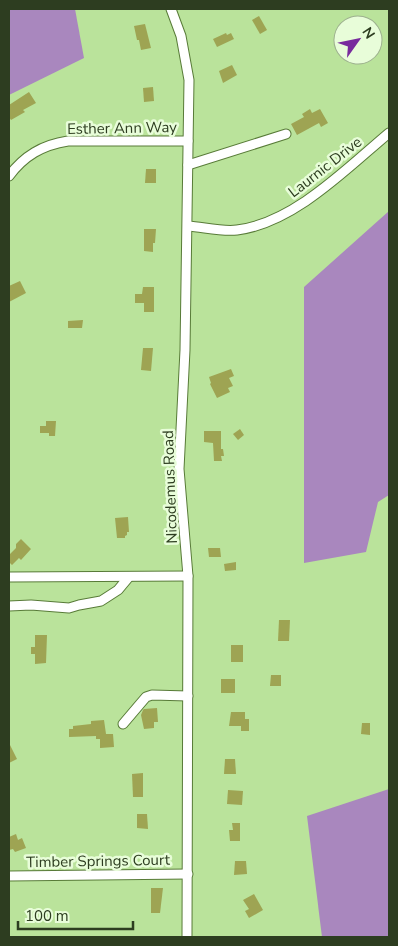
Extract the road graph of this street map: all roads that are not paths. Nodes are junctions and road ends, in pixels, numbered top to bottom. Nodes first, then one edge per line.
1 (172, 9) edge
2 (389, 133) edge
3 (286, 134) dead end
4 (188, 141) junction
5 (188, 165) junction
6 (9, 176) edge
7 (188, 226) junction
8 (9, 576) edge
9 (188, 576) junction
10 (128, 578) junction
11 (9, 606) edge
12 (188, 696) junction
13 (123, 724) dead end
14 (188, 874) junction
15 (9, 876) edge
16 (187, 937) edge

1 - 4 street, Nicodemus Road
2 - 7 street, Laurnic Drive
3 - 5 street
4 - 5 street, Nicodemus Road
4 - 6 street, Esther Ann Way
5 - 7 street, Nicodemus Road
7 - 9 street, Nicodemus Road
8 - 10 street
9 - 10 street
9 - 12 street, Nicodemus Road
10 - 11 street
12 - 13 street
12 - 14 street, Nicodemus Road
14 - 15 street, Timber Springs Court
14 - 16 street, Nicodemus Road

